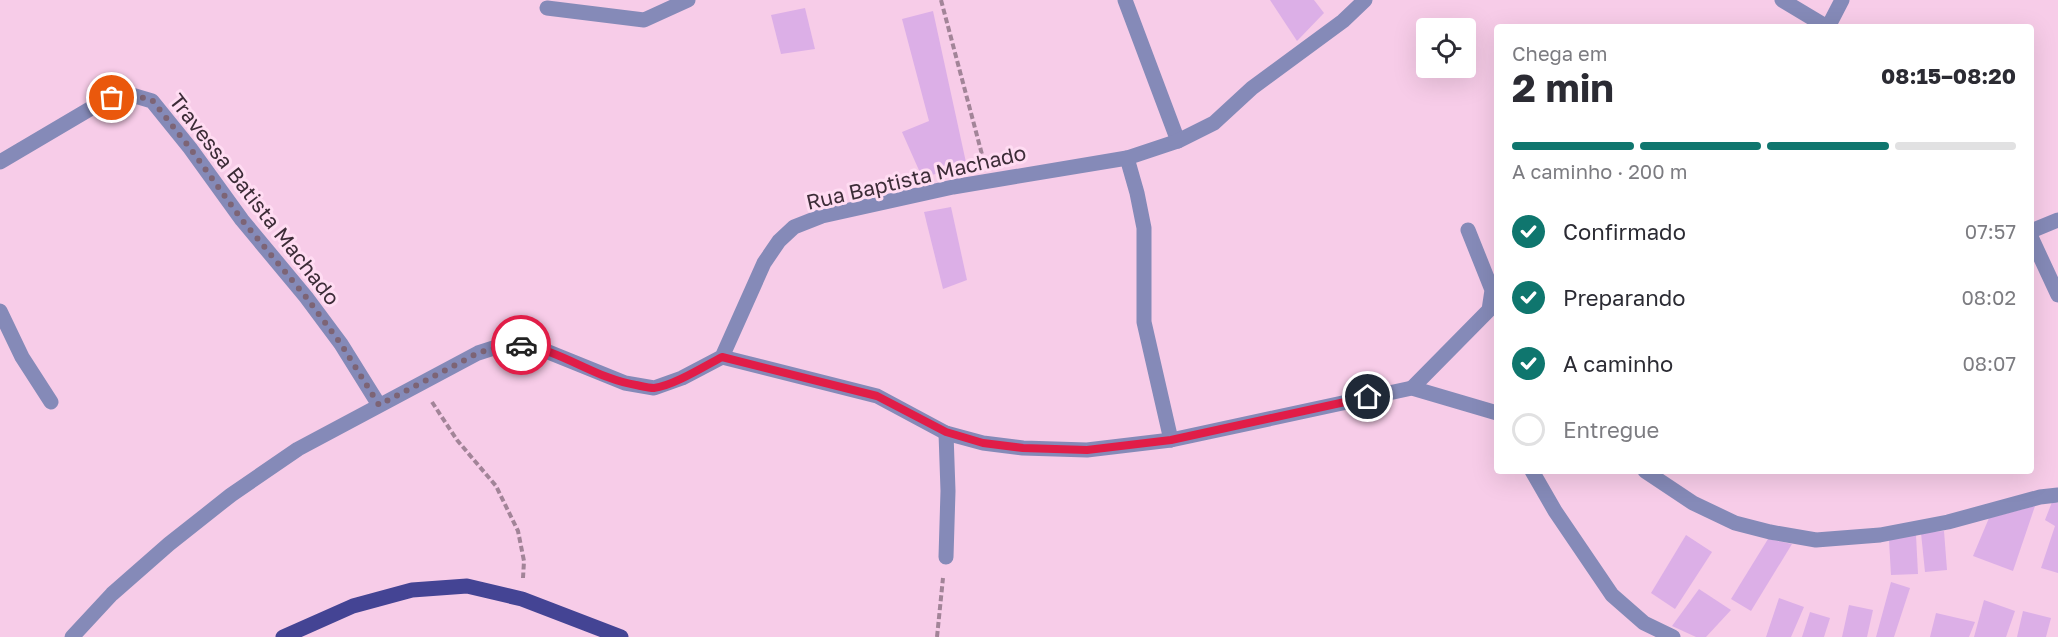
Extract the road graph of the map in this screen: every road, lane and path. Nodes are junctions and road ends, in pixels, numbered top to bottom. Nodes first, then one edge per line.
1 (688, 0) edge
2 (941, 0) edge
3 (1125, 0) edge
4 (1365, 0) edge
5 (1782, 0) edge
6 (1842, 0) edge
7 (547, 8) dead end
8 (1823, 24) edge
9 (1830, 24) edge
10 (1178, 141) junction
11 (1127, 158) junction
12 (0, 162) edge
13 (988, 180) junction
14 (2058, 220) edge
15 (1468, 230) dead end
16 (2034, 230) edge
17 (2034, 243) edge
18 (2058, 295) edge
19 (0, 311) edge
20 (722, 357) junction
21 (420, 383) junction
22 (1412, 388) junction
23 (51, 402) dead end
24 (379, 405) junction
25 (1494, 412) edge
26 (946, 432) junction
27 (1171, 440) junction
28 (1534, 474) edge
29 (1650, 474) edge
30 (2058, 495) edge
31 (945, 556) joint
32 (522, 599) junction
33 (72, 637) edge
34 (283, 637) edge
35 (621, 637) edge
36 (937, 637) edge
37 (1673, 637) edge

1 - 7 street
2 - 13 path
3 - 10 street
4 - 10 street, Rua Baptista Machado
5 - 8 street
6 - 9 street
10 - 11 street, Rua Baptista Machado
11 - 13 street, Rua Baptista Machado
11 - 27 street
12 - 24 street, Travessa Batista Machado
13 - 20 street, Rua Baptista Machado
14 - 16 street
15 - 22 street
17 - 18 street
19 - 23 street
20 - 21 street
20 - 26 street
21 - 24 street
21 - 32 path
22 - 25 street
22 - 27 street
24 - 33 street
26 - 27 street
26 - 31 street
28 - 37 street
29 - 30 street
31 - 36 path
32 - 34 main road
32 - 35 main road

